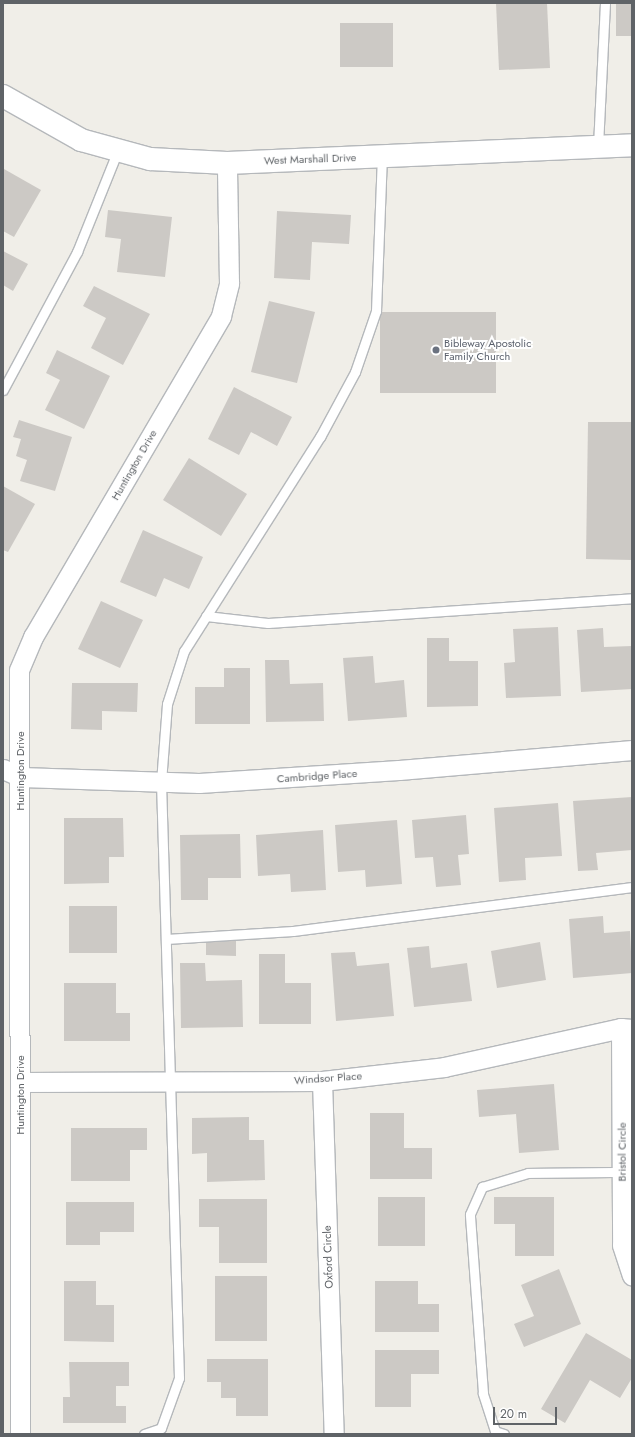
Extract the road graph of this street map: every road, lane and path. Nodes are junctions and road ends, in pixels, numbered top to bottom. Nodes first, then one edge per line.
1 (605, 3) edge
2 (3, 96) edge
3 (632, 145) edge
4 (598, 148) junction
5 (118, 150) junction
6 (382, 156) junction
7 (227, 163) junction
8 (3, 390) edge
9 (632, 598) edge
10 (206, 616) junction
11 (632, 750) edge
12 (3, 769) edge
13 (21, 777) junction
14 (161, 782) junction
15 (632, 887) edge
16 (166, 938) junction
17 (627, 1028) edge
18 (322, 1081) junction
19 (20, 1082) junction
20 (170, 1083) junction
21 (627, 1172) edge
22 (632, 1275) edge
23 (24, 1433) edge
24 (144, 1434) edge
25 (334, 1434) edge
26 (504, 1434) edge

1 - 4 lane
2 - 5 main road, West Marshall Drive
3 - 4 main road, West Marshall Drive
4 - 6 main road, West Marshall Drive
5 - 7 main road, West Marshall Drive
5 - 8 lane
6 - 7 main road, West Marshall Drive
6 - 10 lane
7 - 13 street, Huntington Drive
9 - 10 lane
10 - 14 lane
11 - 14 street, Cambridge Place
12 - 13 street, Cambridge Place
13 - 14 street, Cambridge Place
13 - 19 street, Huntington Drive
14 - 16 lane
15 - 16 lane
16 - 20 lane
17 - 18 street, Windsor Place
17 - 21 street, Bristol Circle
18 - 20 street, Windsor Place
18 - 25 street, Oxford Circle
19 - 20 street, Windsor Place
19 - 23 street, Huntington Drive
20 - 24 lane
21 - 22 street, Bristol Circle
21 - 26 lane

